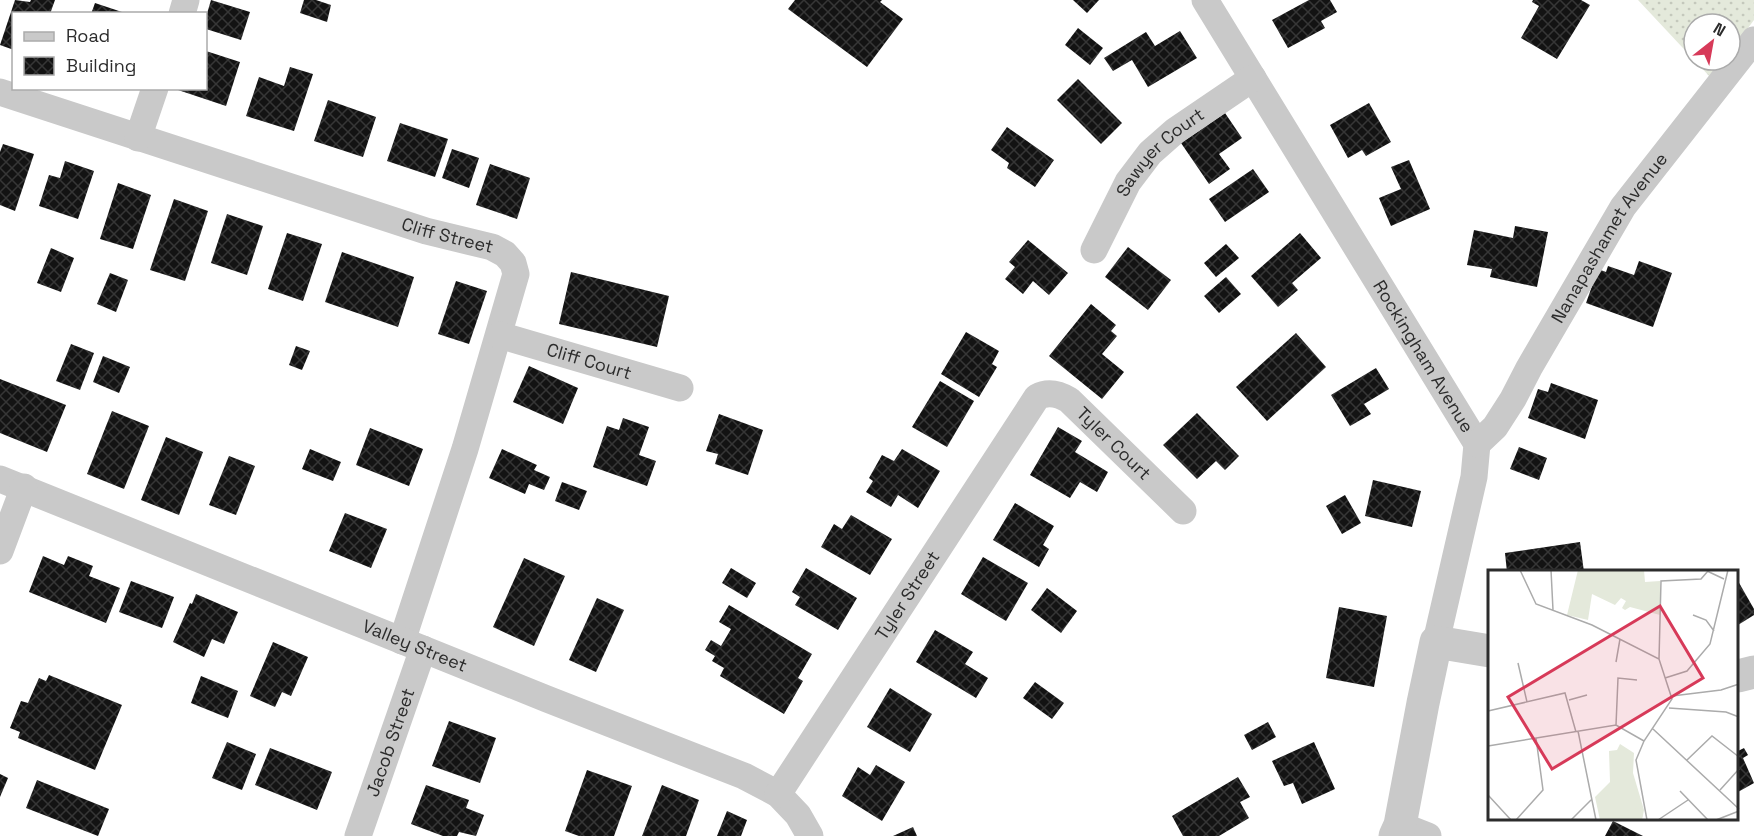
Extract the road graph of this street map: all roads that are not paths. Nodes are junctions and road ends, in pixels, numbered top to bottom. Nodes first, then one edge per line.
1 (1205, 0) edge
2 (1754, 40) edge
3 (1253, 78) junction
4 (154, 90) edge
5 (0, 92) edge
6 (138, 138) junction
7 (1094, 250) dead end
8 (500, 335) junction
9 (680, 388) dead end
10 (1037, 396) joint
11 (1477, 444) junction
12 (12, 483) edge
13 (1182, 512) dead end
14 (0, 551) edge
15 (1436, 642) junction
16 (412, 645) junction
17 (1488, 651) edge
18 (1754, 672) edge
19 (1739, 675) edge
20 (778, 794) junction
21 (1408, 832) edge
22 (358, 836) edge
23 (810, 836) edge

1 - 3 street, Rockingham Avenue
2 - 11 street, Nanapashamet Avenue
3 - 7 street, Sawyer Court
3 - 11 street, Rockingham Avenue
4 - 6 street
5 - 6 street, Cliff Street
6 - 8 street, Cliff Street
8 - 9 street, Cliff Court
8 - 16 street, Cliff Street
10 - 13 street, Tyler Court
10 - 20 street, Tyler Street
11 - 15 street, Rockingham Avenue
12 - 14 street
12 - 16 street, Valley Street
15 - 17 street
15 - 21 street, Rockingham Avenue
16 - 20 street, Valley Street
16 - 22 street, Jacob Street
18 - 19 street
20 - 23 street, Valley Street

